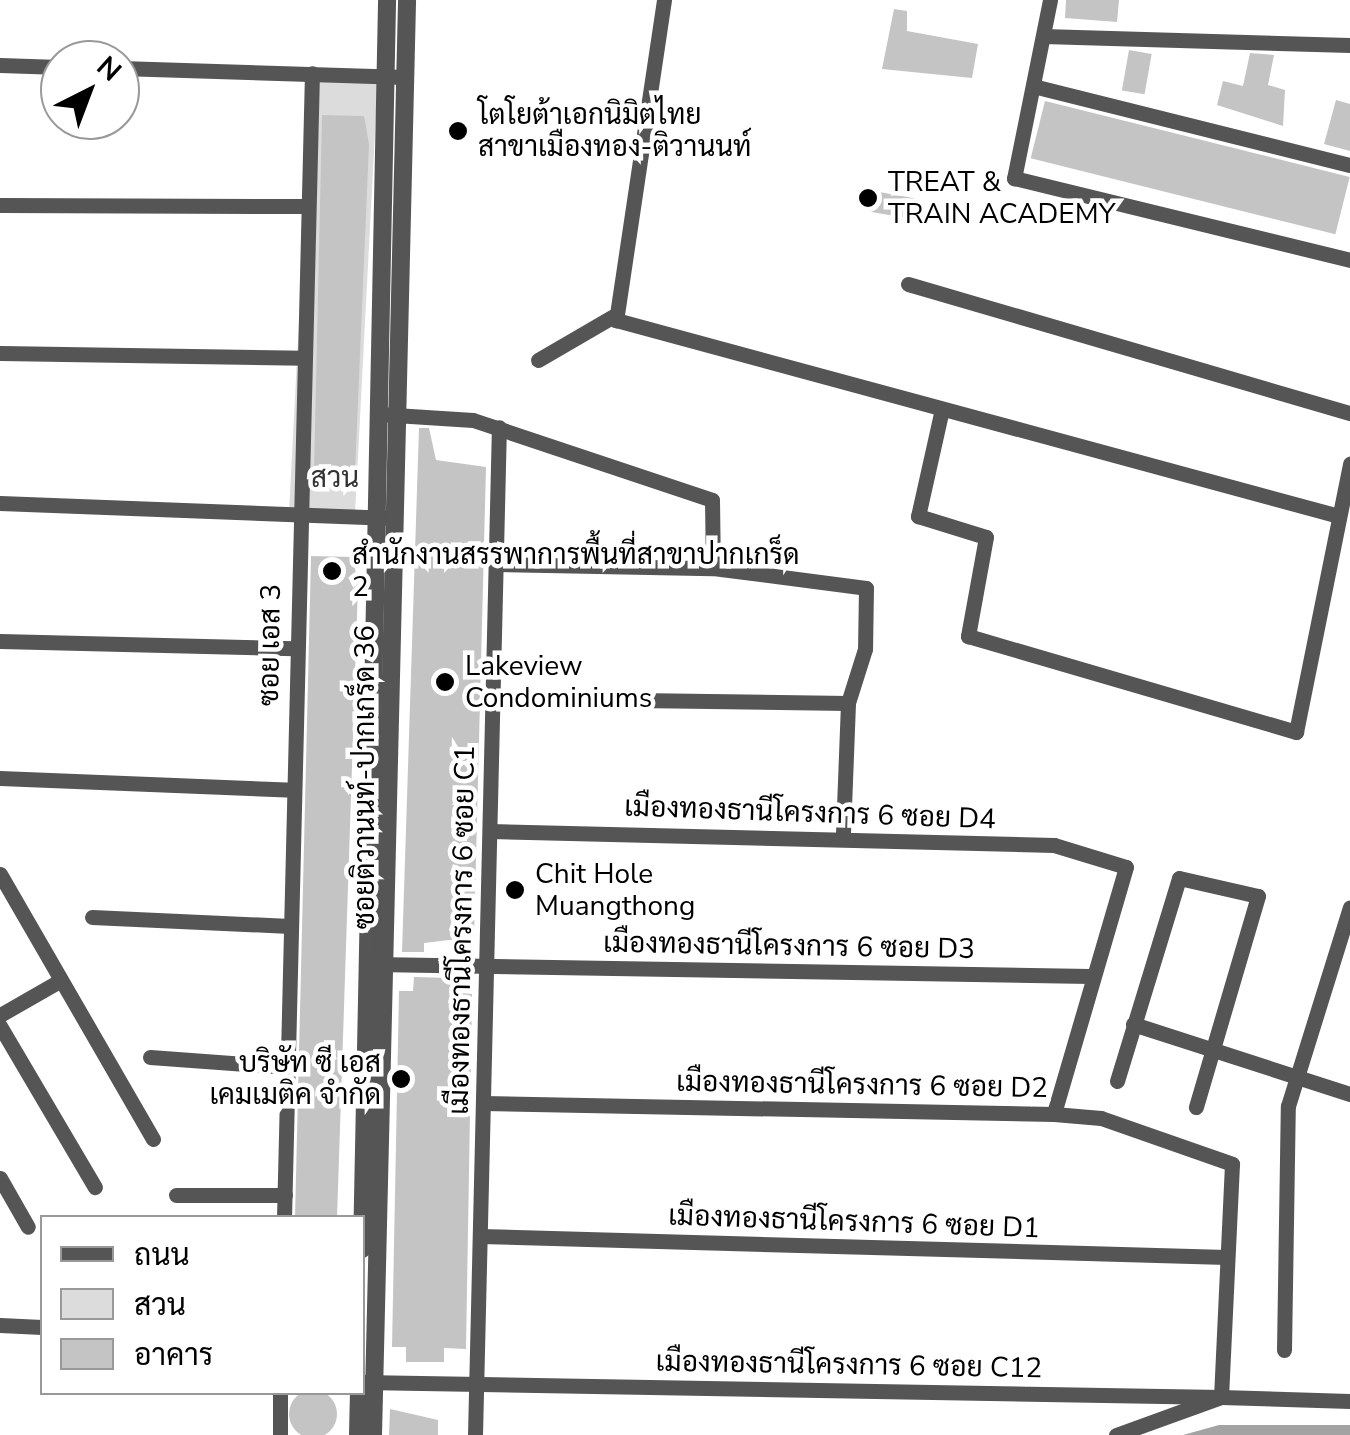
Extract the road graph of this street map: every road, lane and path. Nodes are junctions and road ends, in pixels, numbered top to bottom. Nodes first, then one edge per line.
1 (387, 0) edge
2 (407, 0) edge
3 (664, 0) edge
4 (1050, 0) edge
5 (1042, 36) junction
6 (1350, 45) edge
7 (0, 65) edge
8 (40, 66) edge
9 (140, 69) edge
10 (312, 73) junction
11 (396, 76) junction
12 (1032, 86) junction
13 (1350, 165) edge
14 (0, 205) edge
15 (308, 206) junction
16 (1350, 260) edge
17 (908, 284) dead end
18 (612, 317) junction
19 (0, 353) edge
20 (303, 358) junction
21 (538, 360) dead end
22 (942, 409) junction
23 (1350, 412) edge
24 (388, 415) junction
25 (499, 427) junction
26 (1350, 463) edge
27 (0, 503) edge
28 (299, 514) junction
29 (1339, 516) junction
30 (386, 518) junction
31 (496, 564) junction
32 (713, 568) junction
33 (0, 641) edge
34 (294, 648) junction
35 (493, 698) junction
36 (848, 703) junction
37 (0, 778) edge
38 (293, 790) junction
39 (490, 831) junction
40 (843, 835) junction
41 (0, 874) edge
42 (1350, 907) edge
43 (92, 918) dead end
44 (290, 926) junction
45 (371, 964) junction
46 (391, 965) junction
47 (486, 966) junction
48 (1090, 976) junction
49 (62, 980) junction
50 (0, 1015) edge
51 (1133, 1024) junction
52 (0, 1026) edge
53 (1213, 1050) junction
54 (150, 1057) dead end
55 (287, 1067) junction
56 (1294, 1077) junction
57 (1117, 1081) dead end
58 (1350, 1094) edge
59 (483, 1103) junction
60 (1196, 1106) dead end
61 (1054, 1114) junction
62 (153, 1139) dead end
63 (0, 1178) edge
64 (96, 1187) dead end
65 (176, 1195) dead end
66 (284, 1195) junction
67 (284, 1215) edge
68 (363, 1215) edge
69 (28, 1227) dead end
70 (480, 1236) junction
71 (1227, 1258) junction
72 (0, 1326) edge
73 (40, 1327) edge
74 (370, 1339) edge
75 (1284, 1350) dead end
76 (476, 1382) junction
77 (365, 1385) edge
78 (280, 1395) edge
79 (364, 1395) edge
80 (1221, 1398) junction
81 (1350, 1401) edge
82 (280, 1435) edge
83 (358, 1435) edge
84 (374, 1435) edge
85 (475, 1435) edge
86 (1116, 1435) edge

1 - 11 street, ซอยติวานนท์-ปากเกร็ด 36
2 - 11 street, ซอยติวานนท์-ปากเกร็ด 36
3 - 18 street
4 - 5 street
5 - 6 street
5 - 12 street
7 - 8 street
9 - 10 street
10 - 11 street
10 - 15 street, ซอย เอส 3
11 - 24 street, ซอยติวานนท์-ปากเกร็ด 36
12 - 13 street
12 - 16 street
14 - 15 street
15 - 20 street, ซอย เอส 3
17 - 23 street
18 - 21 street
18 - 22 street
19 - 20 street
20 - 28 street, ซอย เอส 3
22 - 29 street
22 - 29 street
24 - 25 street
24 - 30 street, ซอยติวานนท์-ปากเกร็ด 36
25 - 31 street, เมืองทองธานีโครงการ 6 ซอย C1
25 - 32 street
26 - 29 street
27 - 28 street
28 - 30 street
28 - 34 street, ซอย เอส 3
30 - 45 street, ซอยติวานนท์-ปากเกร็ด 36
30 - 46 street, ซอยติวานนท์-ปากเกร็ด 36
31 - 32 street
31 - 35 street, เมืองทองธานีโครงการ 6 ซอย C1
32 - 36 street
33 - 34 street
34 - 38 street, ซอย เอส 3
35 - 36 street
35 - 39 street, เมืองทองธานีโครงการ 6 ซอย C1
36 - 40 street
37 - 38 street
38 - 44 street, ซอย เอส 3
39 - 40 street, เมืองทองธานีโครงการ 6 ซอย D4
39 - 47 street, เมืองทองธานีโครงการ 6 ซอย C1
40 - 48 street, เมืองทองธานีโครงการ 6 ซอย D4
41 - 49 street
42 - 56 street
43 - 44 street
44 - 55 street, ซอย เอส 3
45 - 46 street, เมืองทองธานีโครงการ 6 ซอย D3
45 - 68 street, ซอยติวานนท์-ปากเกร็ด 36
46 - 47 street, เมืองทองธานีโครงการ 6 ซอย D3
46 - 74 street, ซอยติวานนท์-ปากเกร็ด 36
47 - 48 street, เมืองทองธานีโครงการ 6 ซอย D3
47 - 59 street, เมืองทองธานีโครงการ 6 ซอย C1
48 - 61 street
49 - 50 street
49 - 62 street
51 - 53 street
51 - 53 street
51 - 57 street
52 - 64 street
53 - 56 street
53 - 60 street
54 - 55 street
55 - 66 street, ซอย เอส 3
56 - 58 street
56 - 75 street
59 - 61 street, เมืองทองธานีโครงการ 6 ซอย D2
59 - 70 street, เมืองทองธานีโครงการ 6 ซอย C1
61 - 71 street, เมืองทองธานีโครงการ 6 ซอย D2
63 - 69 street
65 - 66 street
66 - 67 street, ซอย เอส 3
70 - 71 street, เมืองทองธานีโครงการ 6 ซอย D1
70 - 76 street, เมืองทองธานีโครงการ 6 ซอย C1
71 - 80 street
72 - 73 street
74 - 77 street, ซอยติวานนท์-ปากเกร็ด 36
76 - 77 street, เมืองทองธานีโครงการ 6 ซอย C12
76 - 80 street, เมืองทองธานีโครงการ 6 ซอย C12
76 - 85 street, เมืองทองธานีโครงการ 6 ซอย C1
77 - 84 street, ซอยติวานนท์-ปากเกร็ด 36
78 - 82 street
79 - 83 street, ซอยติวานนท์-ปากเกร็ด 36
80 - 81 street, เมืองทองธานีโครงการ 6 ซอย C12
80 - 86 street

